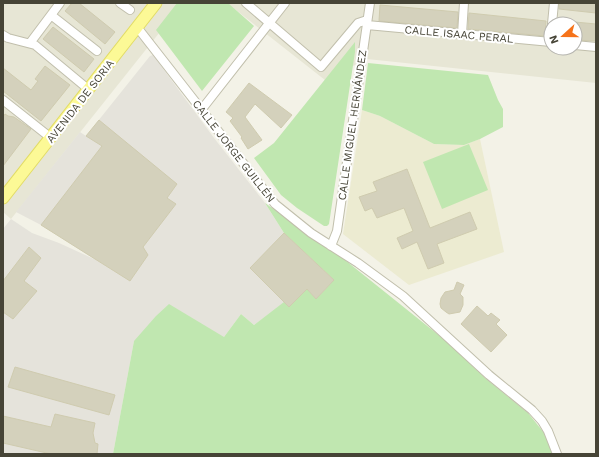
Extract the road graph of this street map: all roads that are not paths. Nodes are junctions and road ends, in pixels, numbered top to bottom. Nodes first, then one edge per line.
1 (60, 3) edge
2 (120, 3) edge
3 (156, 3) edge
4 (246, 3) edge
5 (285, 3) edge
6 (370, 3) edge
7 (464, 3) edge
8 (554, 3) edge
9 (130, 10) dead end
10 (51, 15) junction
11 (553, 16) edge
12 (367, 22) junction
13 (269, 24) junction
14 (137, 27) junction
15 (462, 34) junction
16 (3, 35) edge
17 (543, 41) edge
18 (30, 43) junction
19 (583, 46) edge
20 (596, 47) edge
21 (97, 51) dead end
22 (88, 89) junction
23 (3, 100) edge
24 (202, 110) junction
25 (51, 138) junction
26 (3, 198) edge
27 (331, 246) junction
28 (557, 454) edge

1 - 10 street
2 - 9 street
3 - 14 main road, AVENIDA DE SORIA
4 - 13 street
5 - 13 street
6 - 12 street, CALLE MIGUEL HERNÁNDEZ
7 - 15 street
8 - 11 street
10 - 18 street
10 - 21 street
12 - 13 street
12 - 15 street, CALLE ISAAC PERAL
12 - 27 street, CALLE MIGUEL HERNÁNDEZ
13 - 24 street
14 - 22 main road, AVENIDA DE SORIA
14 - 24 street, CALLE JORGE GUILLÉN
15 - 17 street, CALLE ISAAC PERAL
16 - 18 street
18 - 22 street
19 - 20 street
22 - 25 main road, AVENIDA DE SORIA
23 - 25 street
24 - 27 street, CALLE JORGE GUILLÉN
25 - 26 main road, AVENIDA DE SORIA
27 - 28 street, CALLE JORGE GUILLÉN

